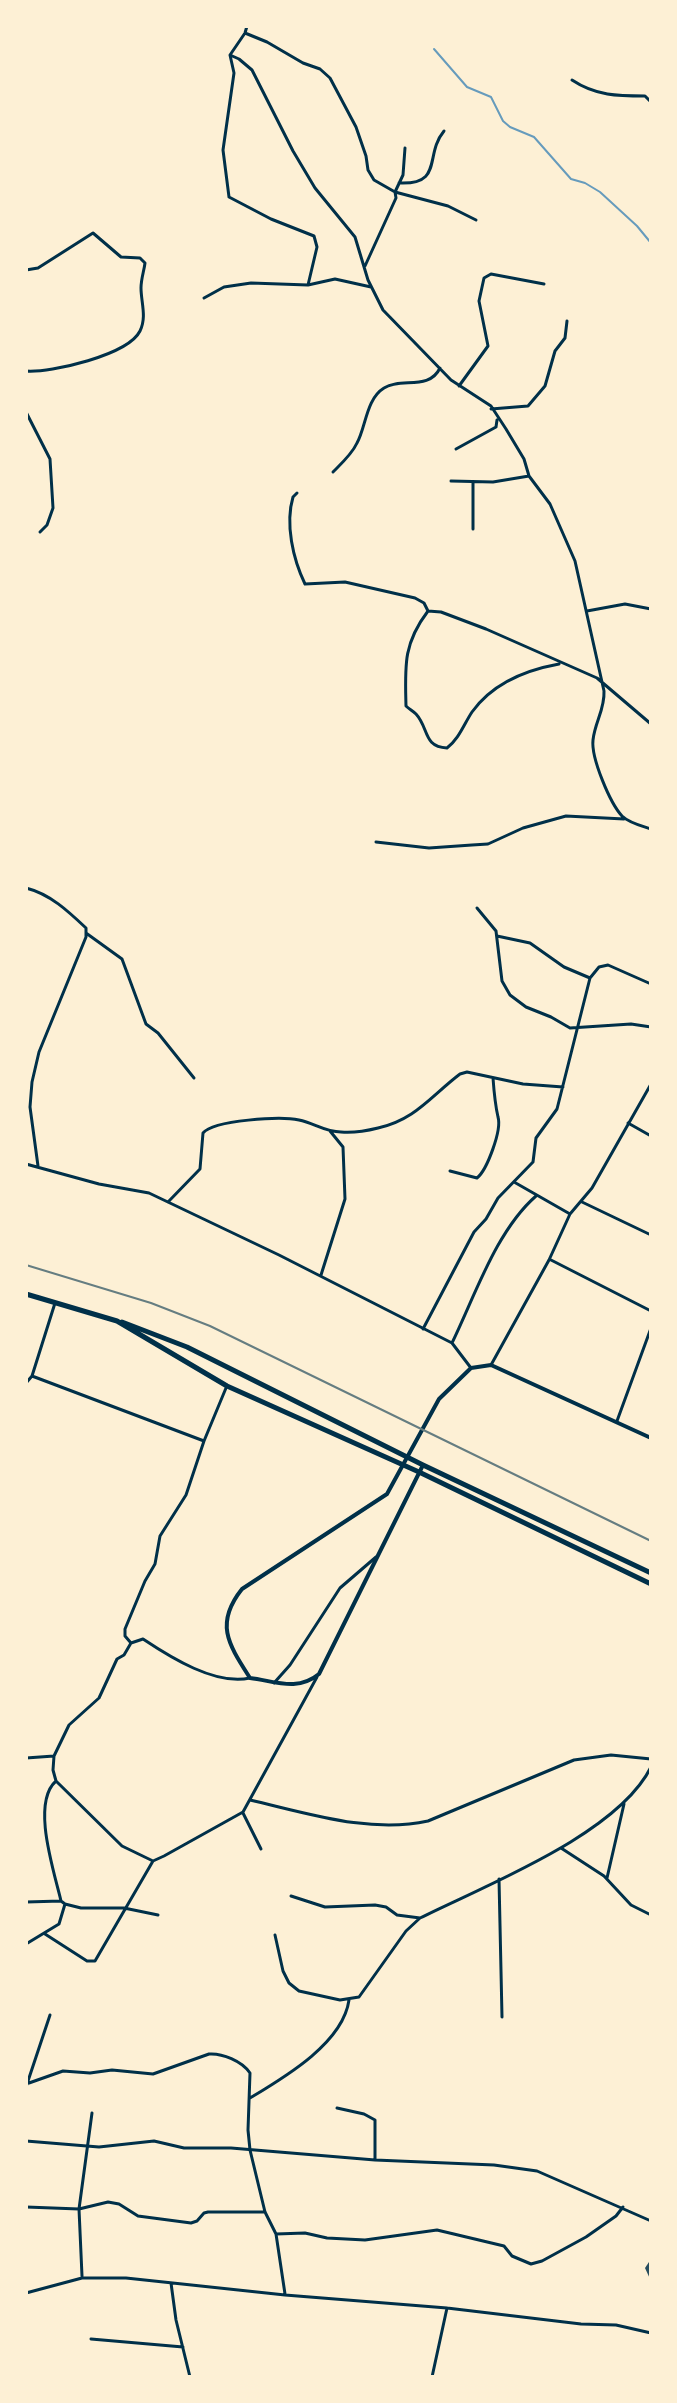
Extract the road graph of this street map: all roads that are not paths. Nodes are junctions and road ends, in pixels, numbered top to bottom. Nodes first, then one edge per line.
1 (247, 26) edge
2 (245, 33) junction
3 (230, 55) junction
4 (572, 80) dead end
5 (651, 102) edge
6 (444, 131) dead end
7 (405, 148) dead end
8 (399, 183) junction
9 (395, 192) junction
10 (476, 220) dead end
11 (365, 266) junction
12 (26, 270) edge
13 (544, 284) dead end
14 (308, 285) junction
15 (371, 287) junction
16 (204, 298) dead end
17 (567, 321) dead end
18 (440, 368) junction
19 (26, 371) edge
20 (459, 386) junction
21 (487, 404) junction
22 (491, 409) junction
23 (26, 412) edge
24 (456, 449) dead end
25 (333, 472) dead end
26 (529, 476) junction
27 (451, 481) dead end
28 (473, 482) junction
29 (297, 493) dead end
30 (473, 529) dead end
31 (40, 532) dead end
32 (651, 609) edge
33 (428, 611) junction
34 (587, 611) junction
35 (560, 664) junction
36 (602, 681) junction
37 (651, 724) edge
38 (624, 819) junction
39 (651, 829) edge
40 (376, 842) dead end
41 (26, 888) edge
42 (477, 908) dead end
43 (86, 933) junction
44 (497, 936) junction
45 (590, 978) junction
46 (651, 984) edge
47 (579, 1027) junction
48 (651, 1027) edge
49 (194, 1078) dead end
50 (493, 1078) junction
51 (651, 1084) edge
52 (563, 1087) junction
53 (628, 1123) junction
54 (330, 1131) junction
55 (651, 1136) edge
56 (26, 1164) edge
57 (38, 1166) junction
58 (450, 1171) dead end
59 (514, 1182) junction
60 (536, 1196) junction
61 (582, 1202) junction
62 (167, 1203) junction
63 (570, 1214) junction
64 (651, 1235) edge
65 (549, 1260) junction
66 (320, 1276) junction
67 (26, 1294) edge
68 (55, 1303) junction
69 (651, 1311) edge
70 (117, 1321) junction
71 (651, 1328) edge
72 (423, 1329) junction
73 (452, 1343) junction
74 (491, 1365) junction
75 (26, 1368) edge
76 (471, 1368) junction
77 (32, 1374) junction
78 (26, 1383) edge
79 (227, 1386) junction
80 (617, 1421) junction
81 (651, 1438) edge
82 (204, 1441) junction
83 (423, 1465) junction
84 (419, 1472) junction
85 (376, 1557) junction
86 (651, 1573) edge
87 (651, 1584) edge
88 (131, 1643) junction
89 (319, 1674) junction
90 (250, 1678) junction
91 (274, 1683) junction
92 (54, 1756) junction
93 (26, 1758) edge
94 (651, 1759) edge
95 (651, 1767) edge
96 (56, 1781) junction
97 (250, 1800) junction
98 (624, 1803) junction
99 (243, 1812) junction
100 (561, 1848) junction
101 (261, 1849) dead end
102 (153, 1861) junction
103 (607, 1878) junction
104 (499, 1879) junction
105 (291, 1896) dead end
106 (26, 1902) edge
107 (63, 1902) junction
108 (124, 1908) junction
109 (158, 1915) dead end
110 (651, 1915) edge
111 (420, 1918) junction
112 (45, 1934) junction
113 (275, 1935) dead end
114 (26, 1944) edge
115 (350, 1999) junction
116 (50, 2015) dead end
117 (502, 2017) dead end
118 (28, 2085) edge
119 (250, 2098) junction
120 (337, 2108) dead end
121 (92, 2113) dead end
122 (26, 2141) edge
123 (88, 2145) junction
124 (250, 2150) junction
125 (375, 2160) junction
126 (26, 2207) edge
127 (623, 2207) junction
128 (79, 2209) junction
129 (265, 2212) junction
130 (651, 2221) edge
131 (276, 2234) junction
132 (82, 2278) junction
133 (171, 2283) junction
134 (26, 2293) edge
135 (285, 2295) junction
136 (447, 2308) junction
137 (651, 2333) edge
138 (91, 2339) dead end
139 (183, 2347) junction
140 (190, 2377) edge
141 (432, 2377) edge

1 - 2 street
2 - 3 street
2 - 9 street
3 - 11 street
3 - 14 street
4 - 5 street
6 - 8 street
7 - 8 street
8 - 9 street
9 - 10 street
9 - 11 street
11 - 15 street
12 - 19 street
13 - 20 street
14 - 15 street
14 - 16 street
15 - 18 street
17 - 22 street
18 - 20 street
18 - 25 street
20 - 21 street
21 - 22 street
21 - 24 street
22 - 26 street
23 - 31 street
26 - 28 street
26 - 34 street
27 - 28 street
28 - 30 street
29 - 33 street
32 - 34 street
33 - 35 street
33 - 35 street
34 - 36 street
35 - 36 street
36 - 37 street
36 - 38 street
38 - 39 street
38 - 40 street
41 - 43 street
42 - 44 street
43 - 49 street
43 - 57 street
44 - 45 street
44 - 47 street
45 - 46 street
45 - 47 street
47 - 48 street
47 - 52 street
50 - 52 street
50 - 54 street
50 - 58 street
51 - 53 street
52 - 59 street
53 - 55 street
53 - 61 street
54 - 62 street
54 - 66 street
56 - 57 street
57 - 62 street
59 - 60 street
59 - 72 street
60 - 63 street
60 - 73 street
61 - 63 street
61 - 64 street
62 - 66 street
63 - 65 street
65 - 69 street
65 - 74 street
66 - 72 street
67 - 68 highway
68 - 70 highway
68 - 77 street
70 - 79 highway
70 - 83 highway
71 - 80 street
72 - 73 street
73 - 76 street
74 - 76 street
74 - 80 street
75 - 77 street
76 - 90 street
77 - 78 street
77 - 82 street
79 - 82 street
79 - 84 highway
80 - 81 street
82 - 88 street
83 - 84 street
83 - 86 highway
84 - 85 street
84 - 87 highway
85 - 89 street
85 - 91 street
88 - 90 street
88 - 92 street
89 - 91 street
89 - 97 street
90 - 91 street
92 - 93 street
92 - 96 street
94 - 97 street
95 - 98 street
96 - 102 street
96 - 107 street
97 - 99 street
98 - 100 street
98 - 103 street
99 - 101 street
99 - 102 street
100 - 103 street
100 - 104 street
102 - 108 street
103 - 110 street
104 - 111 street
104 - 117 street
105 - 111 street
106 - 107 street
107 - 108 street
107 - 112 street
108 - 109 street
108 - 112 street
111 - 115 street
112 - 114 street
113 - 115 street
115 - 119 street
116 - 118 street
118 - 119 street
119 - 124 street
120 - 125 street
121 - 123 street
122 - 123 street
123 - 124 street
123 - 128 street
124 - 125 street
124 - 129 street
125 - 127 street
126 - 128 street
127 - 130 street
127 - 131 street
128 - 129 street
128 - 132 street
129 - 131 street
131 - 135 street
132 - 133 street
132 - 134 street
133 - 135 street
133 - 139 street
135 - 136 street
136 - 137 street
136 - 141 street
138 - 139 street
139 - 140 street

